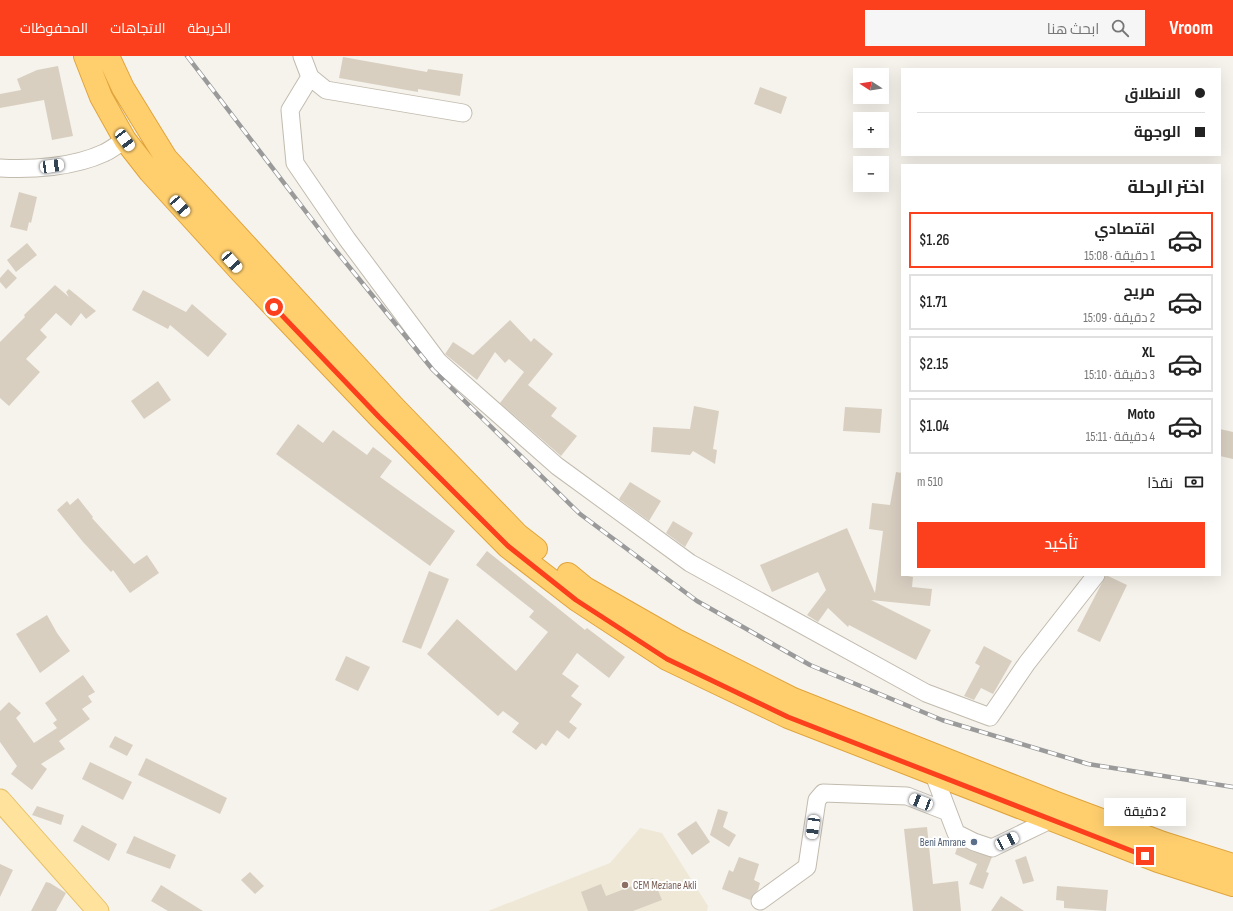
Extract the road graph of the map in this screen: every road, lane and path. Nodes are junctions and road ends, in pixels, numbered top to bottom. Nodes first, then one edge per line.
1 (85, 56) edge
2 (108, 56) edge
3 (302, 56) edge
4 (310, 77) junction
5 (463, 113) dead end
6 (125, 140) junction
7 (0, 168) edge
8 (1095, 576) edge
9 (934, 775) junction
10 (0, 800) edge
11 (948, 812) junction
12 (1050, 820) junction
13 (1233, 865) edge
14 (1233, 885) edge
15 (760, 901) dead end
16 (98, 911) edge

1 - 6 highway
2 - 13 highway
3 - 4 street
4 - 5 street
4 - 8 street
6 - 7 street
6 - 9 highway
9 - 11 street
9 - 12 highway
10 - 16 main road
11 - 12 street
11 - 15 street
12 - 14 highway

